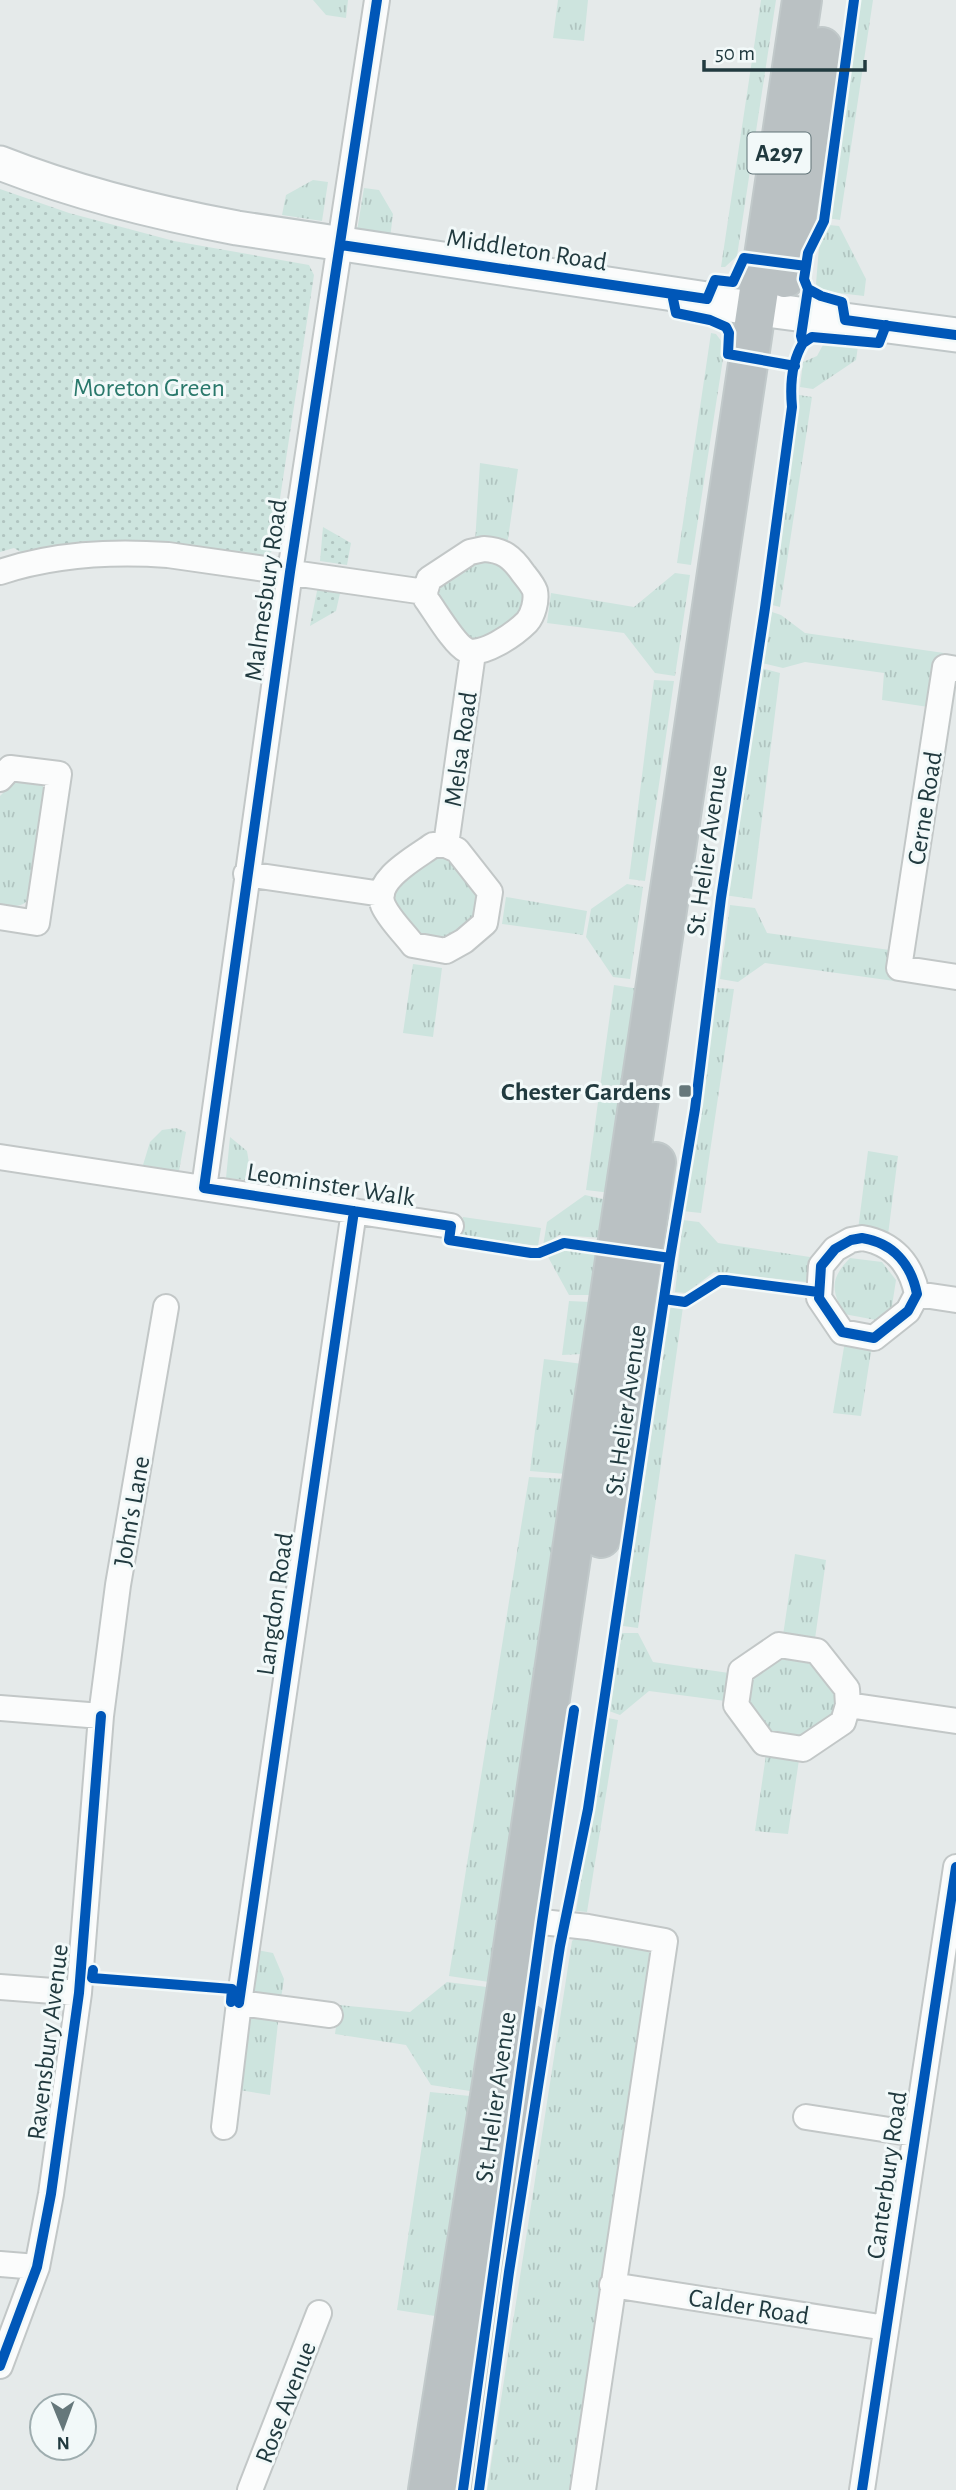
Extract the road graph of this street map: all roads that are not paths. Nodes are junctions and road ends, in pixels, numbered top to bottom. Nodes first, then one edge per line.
1 (377, 0) edge
2 (802, 0) edge
3 (828, 0) edge
4 (0, 163) edge
5 (341, 245) junction
6 (768, 309) junction
7 (956, 335) edge
8 (0, 572) edge
9 (290, 572) junction
10 (425, 592) junction
11 (473, 653) junction
12 (951, 668) edge
13 (0, 779) edge
14 (446, 845) junction
15 (246, 874) junction
16 (382, 894) junction
17 (0, 917) edge
18 (956, 977) edge
19 (0, 1157) edge
20 (204, 1188) junction
21 (354, 1210) junction
22 (452, 1226) dead end
23 (917, 1294) dead end
24 (956, 1300) edge
25 (166, 1307) dead end
26 (848, 1705) junction
27 (0, 1709) edge
28 (101, 1716) junction
29 (956, 1721) edge
30 (956, 1867) edge
31 (542, 1922) junction
32 (0, 1987) edge
33 (79, 1993) junction
34 (239, 2003) junction
35 (330, 2015) dead end
36 (806, 2117) dead end
37 (224, 2127) dead end
38 (915, 2134) junction
39 (0, 2264) edge
40 (37, 2267) junction
41 (612, 2285) junction
42 (319, 2313) dead end
43 (886, 2328) junction
44 (0, 2366) edge
45 (250, 2490) edge
46 (428, 2490) edge
47 (463, 2490) edge
48 (583, 2490) edge
49 (862, 2490) edge

1 - 5 street, Malmesbury Road
2 - 6 highway, St. Helier Avenue / A297
3 - 6 highway, St. Helier Avenue
4 - 5 street, Middleton Road
5 - 6 street, Middleton Road
5 - 9 street, Malmesbury Road
6 - 7 street, Middleton Road
6 - 31 highway, St. Helier Avenue / A297
6 - 46 highway, St. Helier Avenue / A297
8 - 9 street
9 - 10 street
9 - 15 street, Malmesbury Road
10 - 11 street
10 - 11 street
11 - 14 street, Melsa Road
12 - 18 street, Cerne Road
13 - 17 street
14 - 16 street
14 - 16 street
15 - 16 street
15 - 20 street, Malmesbury Road
19 - 20 street, Leominster Walk
20 - 21 street, Leominster Walk
21 - 22 street, Leominster Walk
21 - 34 street, Langdon Road
23 - 24 street
25 - 28 street, John's Lane
26 - 26 street
26 - 29 street
27 - 28 street
28 - 33 street, Ravensbury Avenue
30 - 38 street, Canterbury Road
31 - 41 street
31 - 47 highway, St. Helier Avenue / A297
32 - 33 street
33 - 40 street, Ravensbury Avenue
34 - 35 street
34 - 37 street, Langdon Road
36 - 38 street, Canterbury Road
38 - 43 street, Canterbury Road
39 - 40 street
40 - 44 street, Ravensbury Avenue
41 - 43 street, Calder Road
41 - 48 street
42 - 45 street, Rose Avenue
43 - 49 street, Canterbury Road

